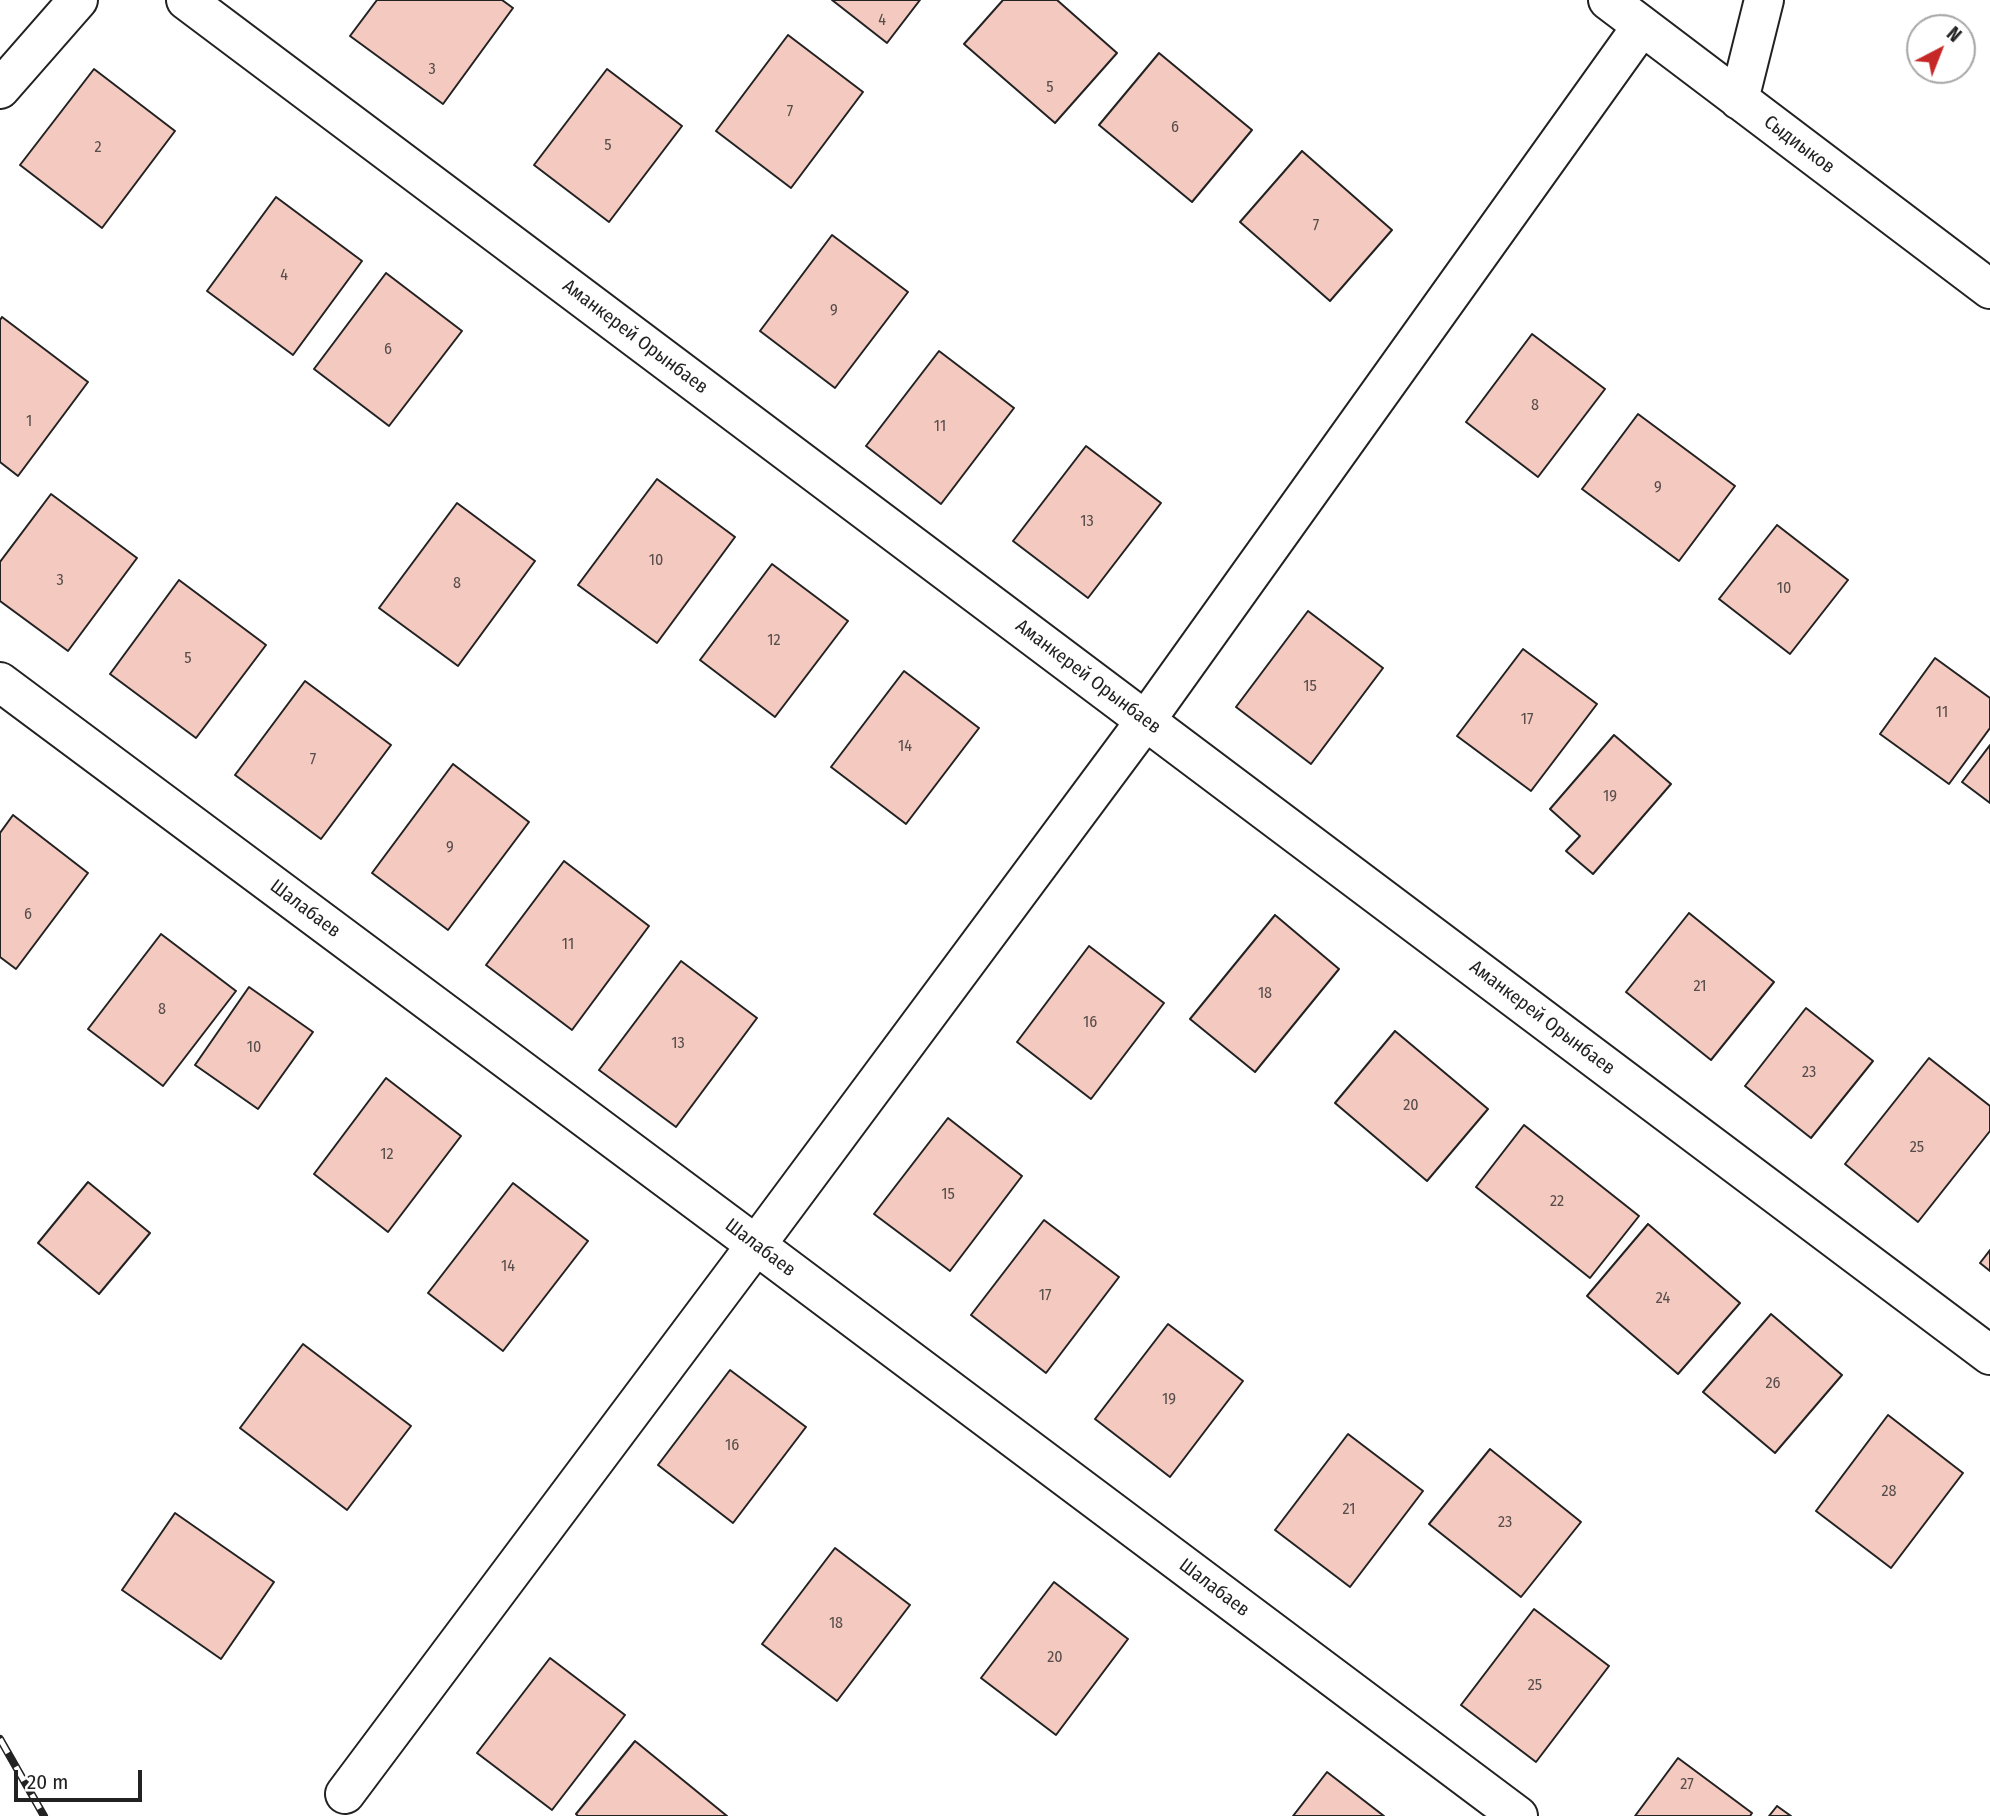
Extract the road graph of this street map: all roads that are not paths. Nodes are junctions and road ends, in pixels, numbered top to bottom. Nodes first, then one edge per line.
1 (78, 0) edge
2 (186, 0) edge
3 (1608, 0) edge
4 (1763, 0) edge
5 (1642, 26) junction
6 (0, 89) edge
7 (1739, 100) junction
8 (1990, 289) edge
9 (0, 682) edge
10 (1146, 720) junction
11 (757, 1245) junction
12 (1990, 1355) edge
13 (345, 1794) dead end
14 (1518, 1816) edge

1 - 6 street
2 - 10 street, Аманкерей Орынбаев
3 - 5 street, Сыдиыков
4 - 7 street
5 - 7 street, Сыдиыков
5 - 10 street
7 - 8 street, Сыдиыков
9 - 11 street, Шалабаев
10 - 11 street
10 - 12 street, Аманкерей Орынбаев
11 - 13 street
11 - 14 street, Шалабаев

